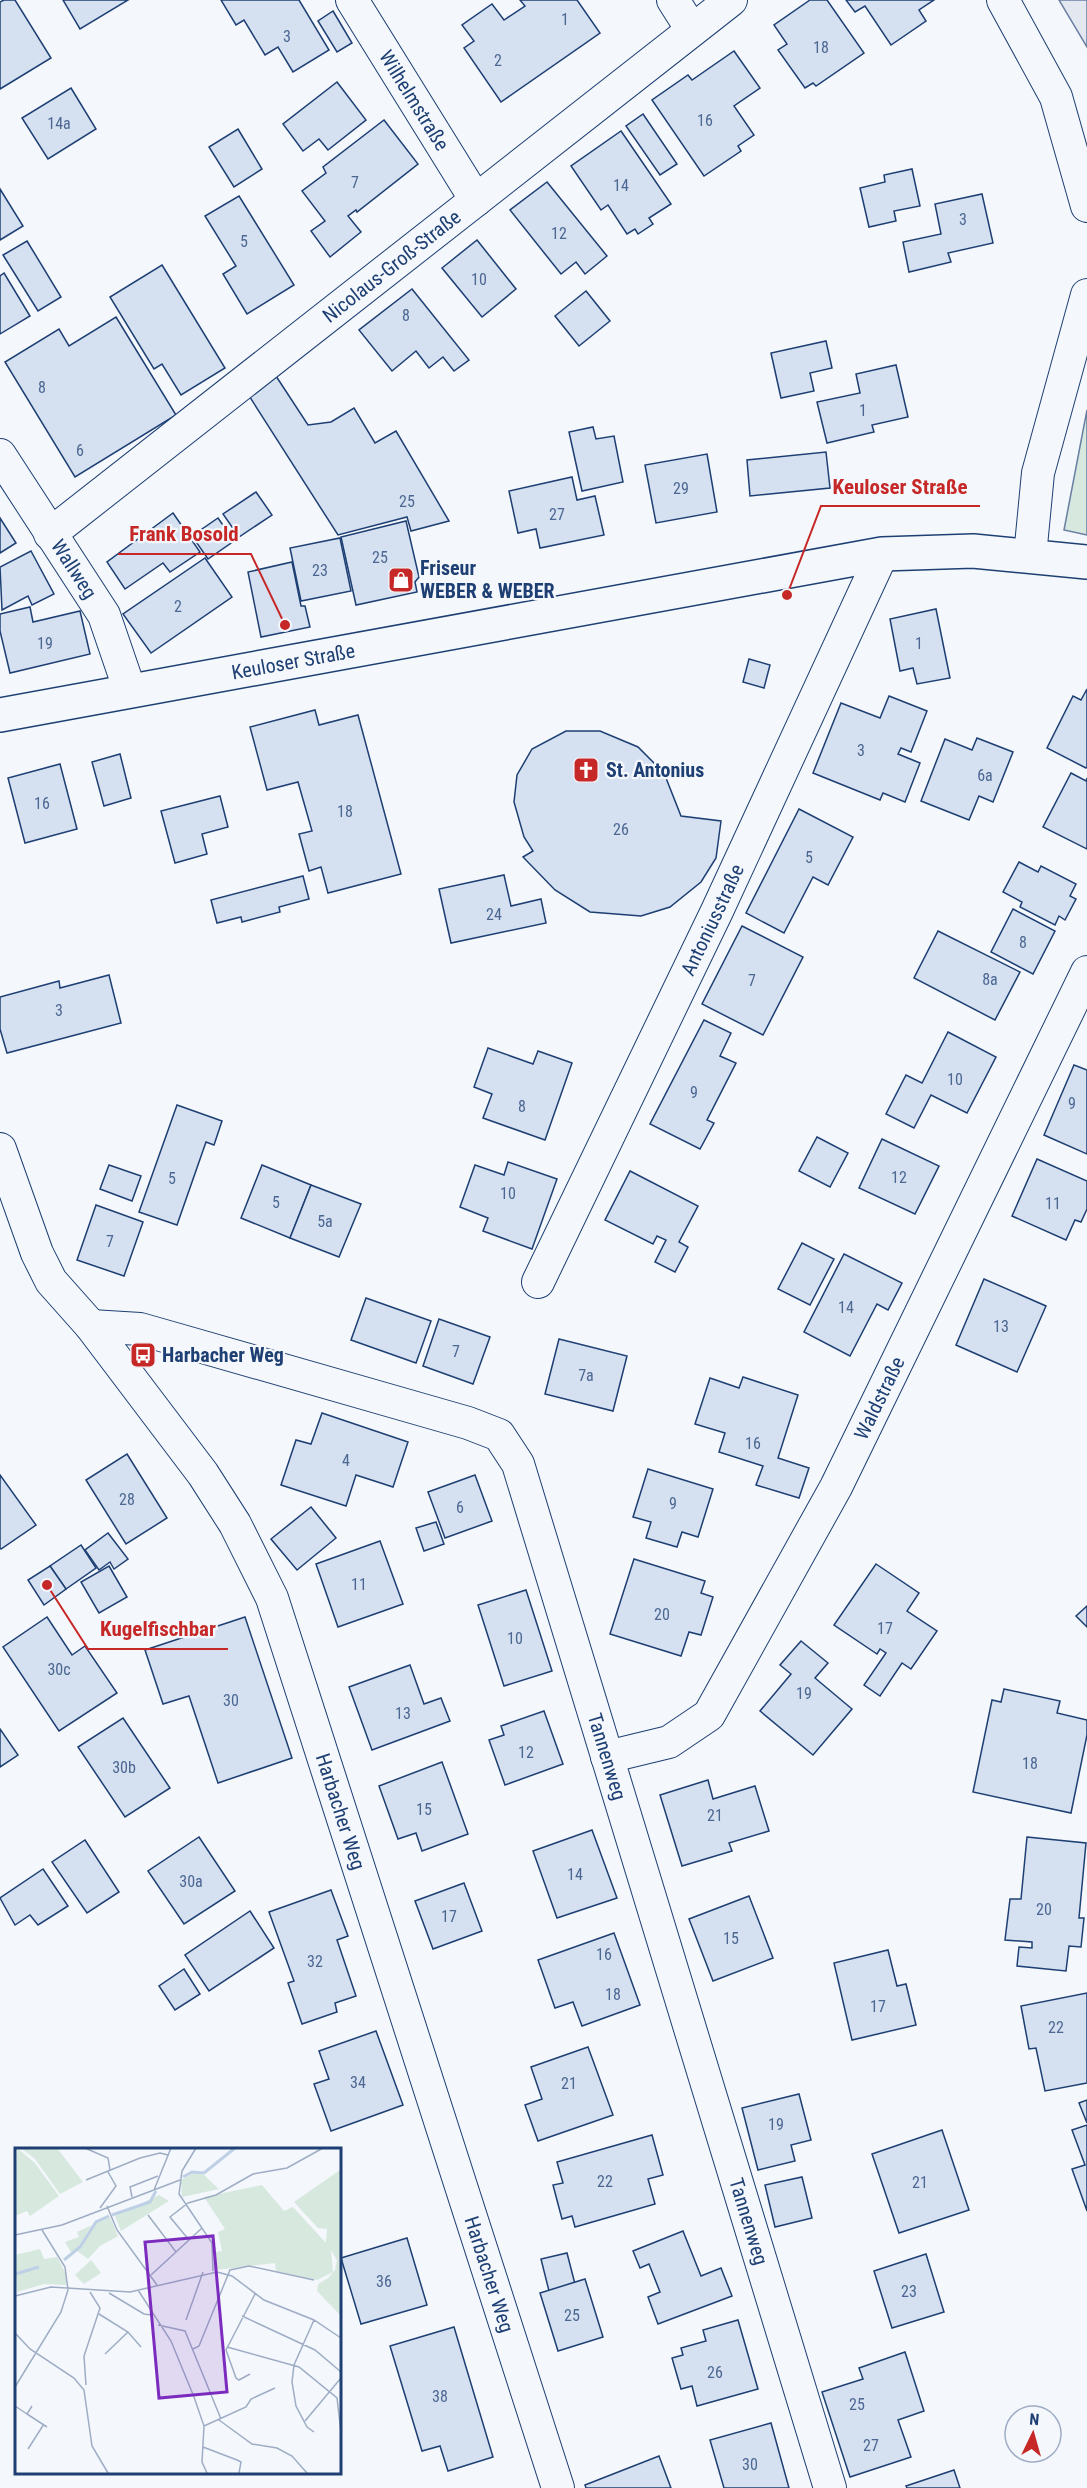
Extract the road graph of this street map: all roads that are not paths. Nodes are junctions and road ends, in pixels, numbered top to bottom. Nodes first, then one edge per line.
1 (352, 0) edge
2 (673, 0) edge
3 (731, 0) edge
4 (1003, 0) edge
5 (692, 30) junction
6 (476, 200) junction
7 (1087, 206) edge
8 (1087, 296) edge
9 (0, 455) edge
10 (50, 534) junction
11 (882, 554) junction
12 (1030, 556) junction
13 (1087, 562) edge
14 (130, 691) junction
15 (0, 715) edge
16 (1087, 972) edge
17 (1, 1156) edge
18 (538, 1282) dead end
19 (91, 1326) junction
20 (607, 1757) junction
21 (558, 2488) edge
22 (830, 2488) edge

1 - 6 street, Wilhelmstraße
2 - 5 street
3 - 5 street, Nicolaus-Groß-Straße
4 - 7 street
5 - 6 street, Nicolaus-Groß-Straße
6 - 10 street, Nicolaus-Groß-Straße
8 - 12 street
9 - 10 street, Wallweg
10 - 14 street, Wallweg
11 - 12 street, Keuloser Straße
11 - 14 street, Keuloser Straße
11 - 18 street, Antoniusstraße
12 - 13 street, Keuloser Straße
14 - 15 street, Keuloser Straße
16 - 20 street, Waldstraße
17 - 19 street, Harbacher Weg
19 - 20 street, Tannenweg
19 - 21 street, Harbacher Weg
20 - 22 street, Tannenweg

